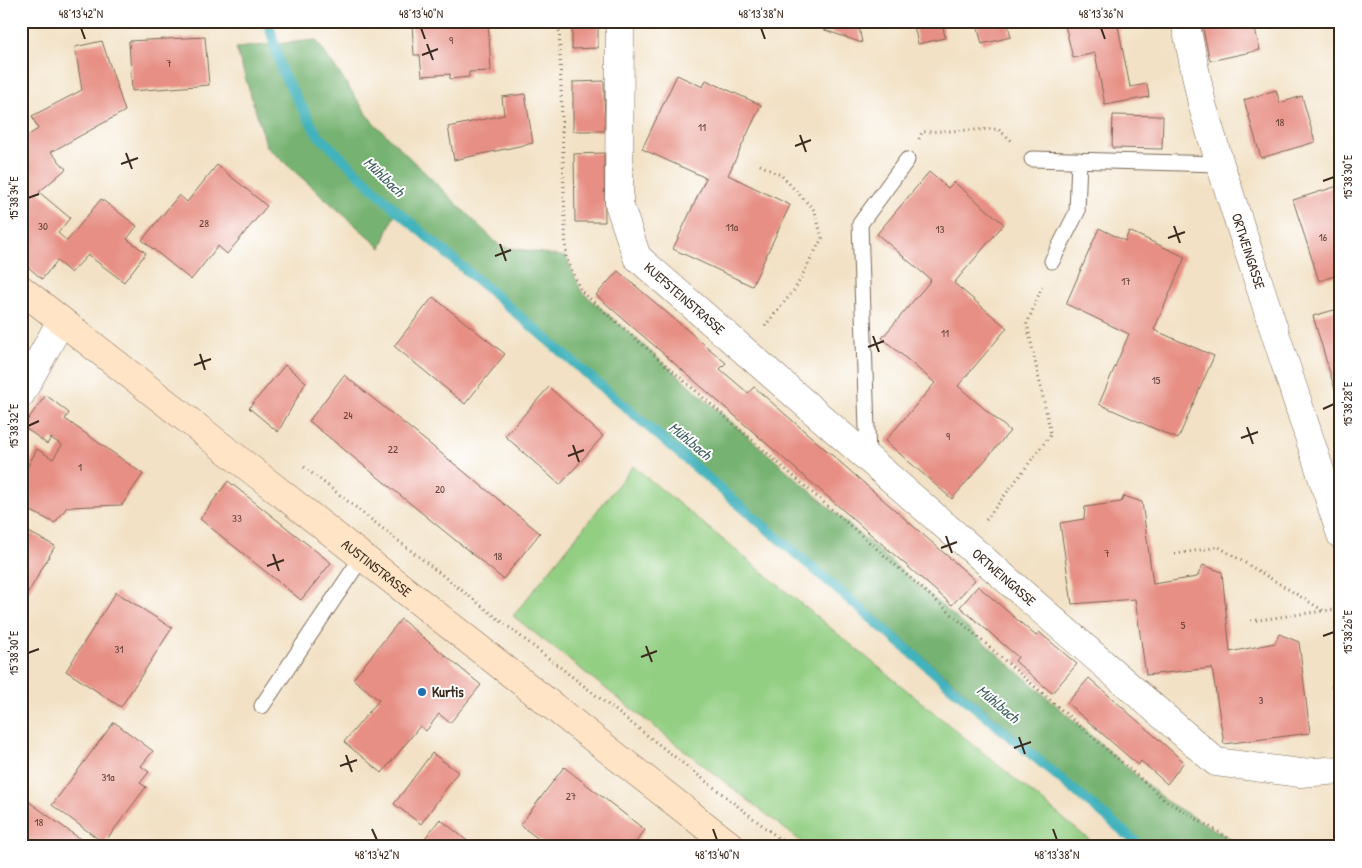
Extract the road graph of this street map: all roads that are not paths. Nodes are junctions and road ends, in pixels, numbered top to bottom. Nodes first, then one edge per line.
1 (620, 21) edge
2 (1185, 21) edge
3 (1032, 159) road end
4 (907, 160) road end
5 (1080, 160) junction
6 (1220, 164) junction
7 (1052, 262) road end
8 (21, 289) edge
9 (61, 321) junction
10 (21, 394) edge
11 (868, 458) junction
12 (1341, 534) edge
13 (362, 557) junction
14 (262, 706) dead end
15 (1341, 770) edge
16 (732, 847) edge

1 - 11 street, KUEFSTEINSTRASSE
2 - 6 street, ORTWEINGASSE
3 - 5 lane
4 - 11 lane
5 - 6 lane
5 - 7 lane
6 - 12 street, ORTWEINGASSE
8 - 9 main road, AUSTINSTRASSE
9 - 10 street
9 - 13 main road, AUSTINSTRASSE
11 - 15 street, ORTWEINGASSE
13 - 14 lane
13 - 16 main road, AUSTINSTRASSE

